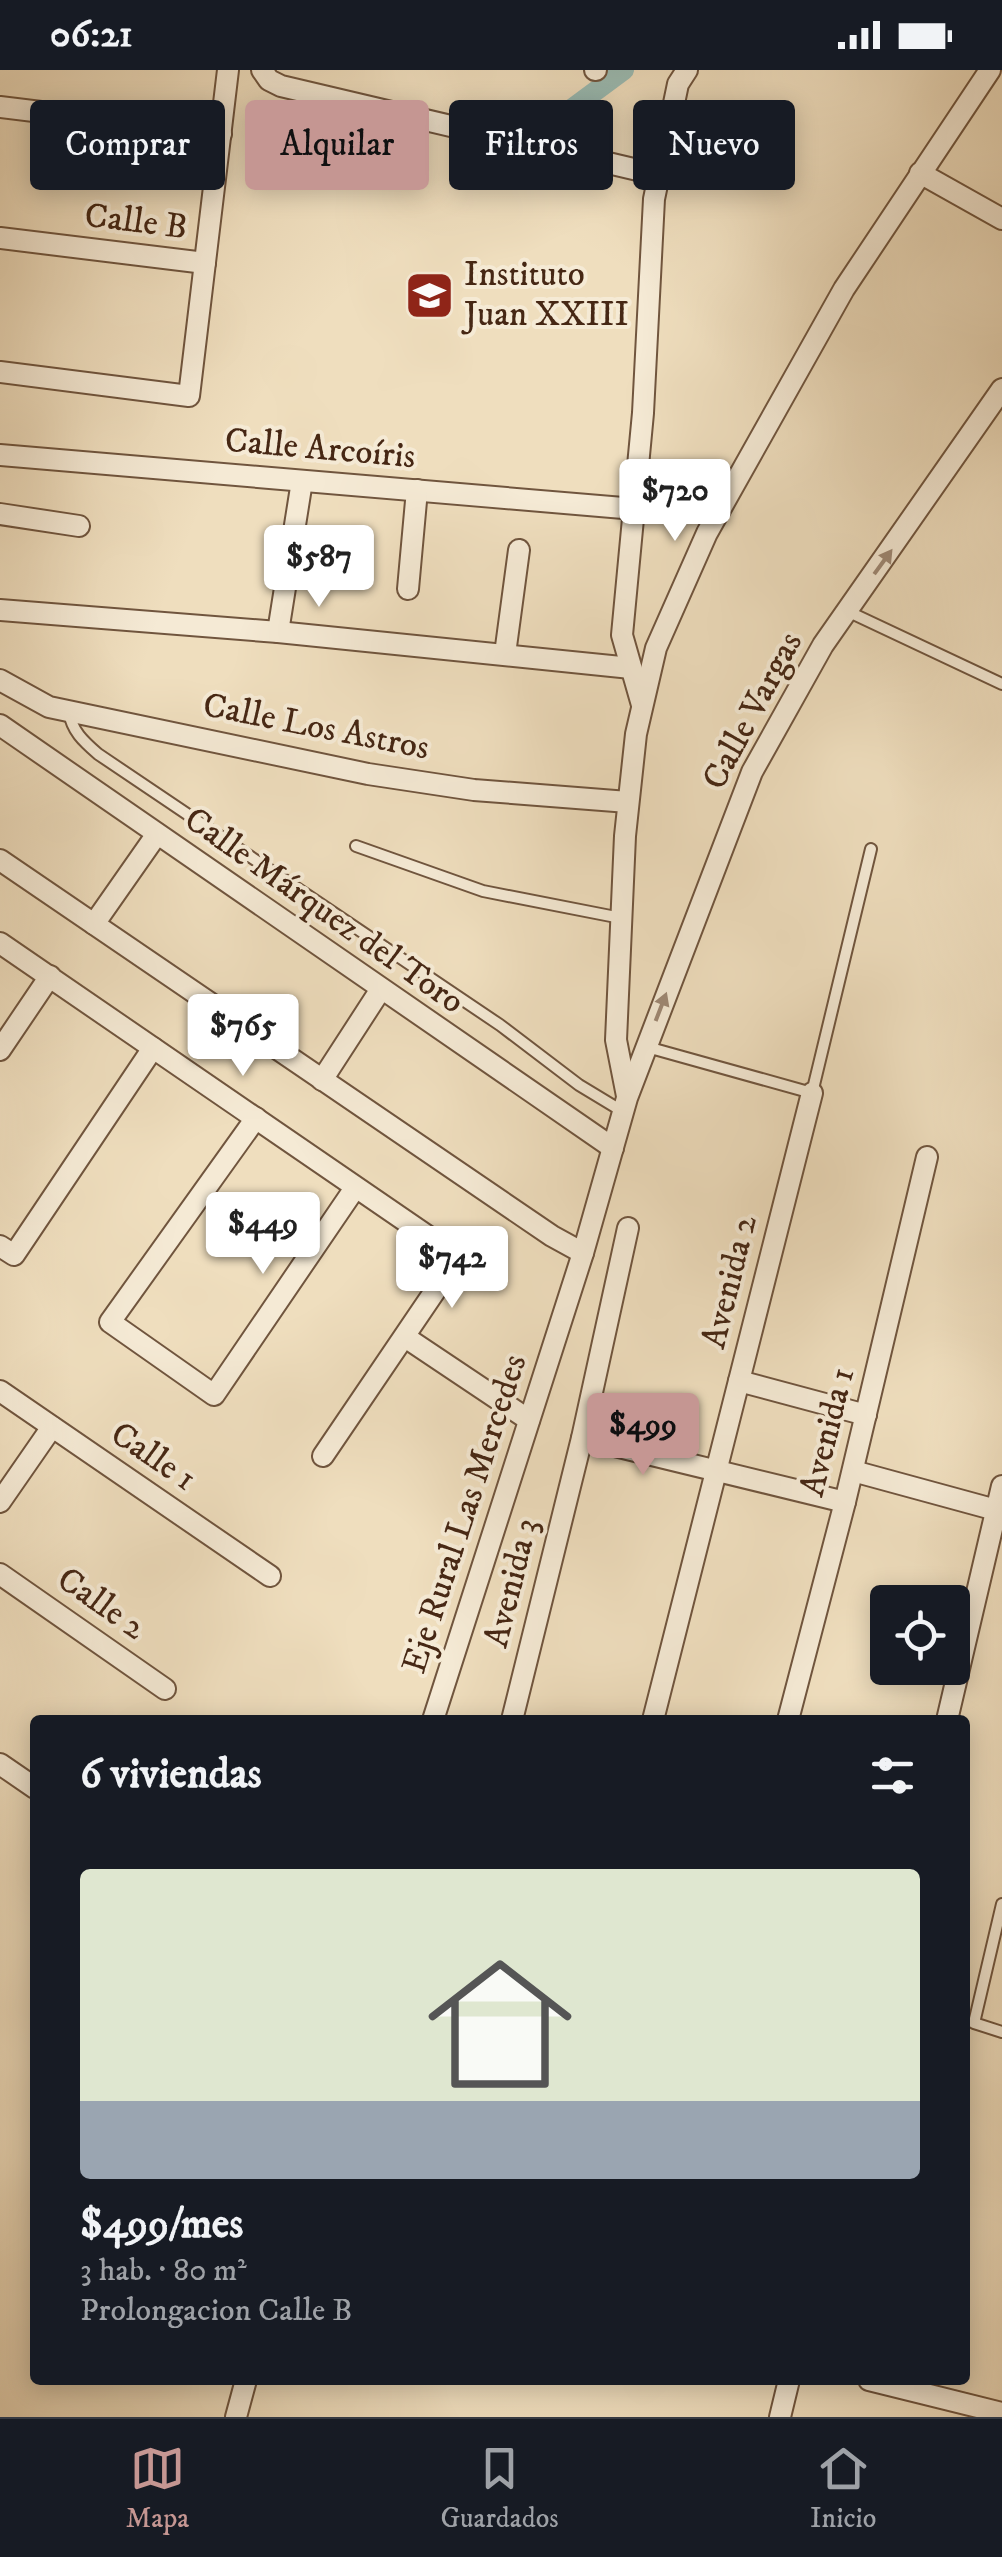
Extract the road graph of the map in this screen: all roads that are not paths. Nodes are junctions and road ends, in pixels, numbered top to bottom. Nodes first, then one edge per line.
1 (228, 70) edge
2 (262, 70) edge
3 (687, 70) edge
4 (990, 70) edge
5 (225, 100) edge
6 (675, 100) edge
7 (0, 107) edge
8 (30, 111) edge
9 (633, 168) edge
10 (920, 173) junction
11 (214, 190) edge
12 (656, 190) edge
13 (1002, 220) edge
14 (0, 238) edge
15 (205, 263) junction
16 (0, 372) edge
17 (1002, 389) edge
18 (0, 456) edge
19 (302, 480) junction
20 (417, 490) junction
21 (635, 508) junction
22 (0, 514) edge
23 (80, 526) dead end
24 (518, 550) dead end
25 (408, 590) dead end
26 (0, 610) edge
27 (848, 612) junction
28 (278, 632) junction
29 (505, 654) junction
30 (631, 668) junction
31 (0, 680) edge
32 (1002, 684) edge
33 (642, 708) junction
34 (69, 712) junction
35 (0, 724) edge
36 (628, 802) junction
37 (157, 834) junction
38 (356, 846) dead end
39 (871, 849) dead end
40 (0, 860) edge
41 (621, 918) junction
42 (94, 924) junction
43 (0, 943) edge
44 (50, 976) junction
45 (381, 989) junction
46 (646, 1047) junction
47 (153, 1048) junction
48 (0, 1050) edge
49 (322, 1080) junction
50 (812, 1094) junction
51 (625, 1105) junction
52 (256, 1118) junction
53 (613, 1148) junction
54 (927, 1158) dead end
55 (355, 1188) junction
56 (628, 1228) dead end
57 (7, 1251) edge
58 (583, 1252) junction
59 (404, 1337) junction
60 (739, 1381) junction
61 (0, 1391) edge
62 (866, 1415) junction
63 (529, 1420) junction
64 (52, 1426) junction
65 (582, 1438) junction
66 (323, 1456) dead end
67 (716, 1470) junction
68 (852, 1471) junction
69 (1002, 1486) edge
70 (0, 1502) edge
71 (845, 1502) junction
72 (996, 1510) junction
73 (0, 1574) edge
74 (270, 1576) dead end
75 (166, 1688) dead end
76 (436, 1715) edge
77 (513, 1715) edge
78 (653, 1715) edge
79 (789, 1715) edge
80 (948, 1715) edge
81 (0, 1764) edge
82 (30, 1785) edge
83 (1002, 1904) edge
84 (1002, 2032) edge
85 (245, 2385) edge
86 (789, 2385) edge
87 (889, 2385) edge
88 (1002, 2413) edge
89 (236, 2417) edge
90 (780, 2417) edge

1 - 5 street
2 - 9 street
3 - 6 street
4 - 10 street
7 - 8 street
10 - 13 street
10 - 33 street
11 - 15 street
12 - 21 street
14 - 15 street, Calle B
15 - 16 street
27 -> 17 street, Calle Vargas
18 - 19 street, Calle Arcoíris
19 - 20 street, Calle Arcoíris
19 - 28 street
20 - 21 street, Calle Arcoíris
20 - 25 street
21 - 30 street
22 - 23 street
24 - 29 street
26 - 28 street
27 - 32 lane
46 -> 27 street, Calle Vargas
28 - 29 street
29 - 30 street
30 - 33 street
31 - 34 street, Calle Los Astros
33 - 36 street
34 - 36 street, Calle Los Astros
34 - 51 lane
35 - 37 street, Calle Márquez del Toro
36 - 41 street
37 - 42 street
37 - 45 street, Calle Márquez del Toro
38 - 41 lane
39 - 50 lane
40 - 42 street
41 - 51 street
42 - 49 street
43 - 44 street
44 - 47 street
44 - 48 street
45 - 49 street
45 - 53 street, Calle Márquez del Toro
46 - 50 lane
46 - 51 street, Calle Vargas
47 - 52 street
47 - 57 street
49 - 58 street
50 - 60 street, Avenida 2
51 - 53 street, Eje Rural Las Mercedes
52 - 55 street
52 - 55 street
53 - 58 street, Eje Rural Las Mercedes
54 - 62 street, Avenida 1
55 - 59 street
56 - 65 street, Avenida 3
58 - 63 street, Eje Rural Las Mercedes
59 - 63 street
59 - 66 street
60 - 62 street
60 - 67 street, Avenida 2
61 - 64 street, Calle 1
62 - 68 street, Avenida 1
63 - 76 street, Eje Rural Las Mercedes
64 - 70 street
64 - 74 street, Calle 1
65 - 67 street
65 - 77 street, Avenida 3
67 - 71 street
67 - 78 street, Avenida 2
68 - 71 street, Avenida 1
68 - 72 street
69 - 72 street
71 - 79 street, Avenida 1
72 - 80 street
73 - 75 street, Calle 2
81 - 82 street
83 - 84 lane
85 - 89 street
86 - 90 street
87 - 88 street

